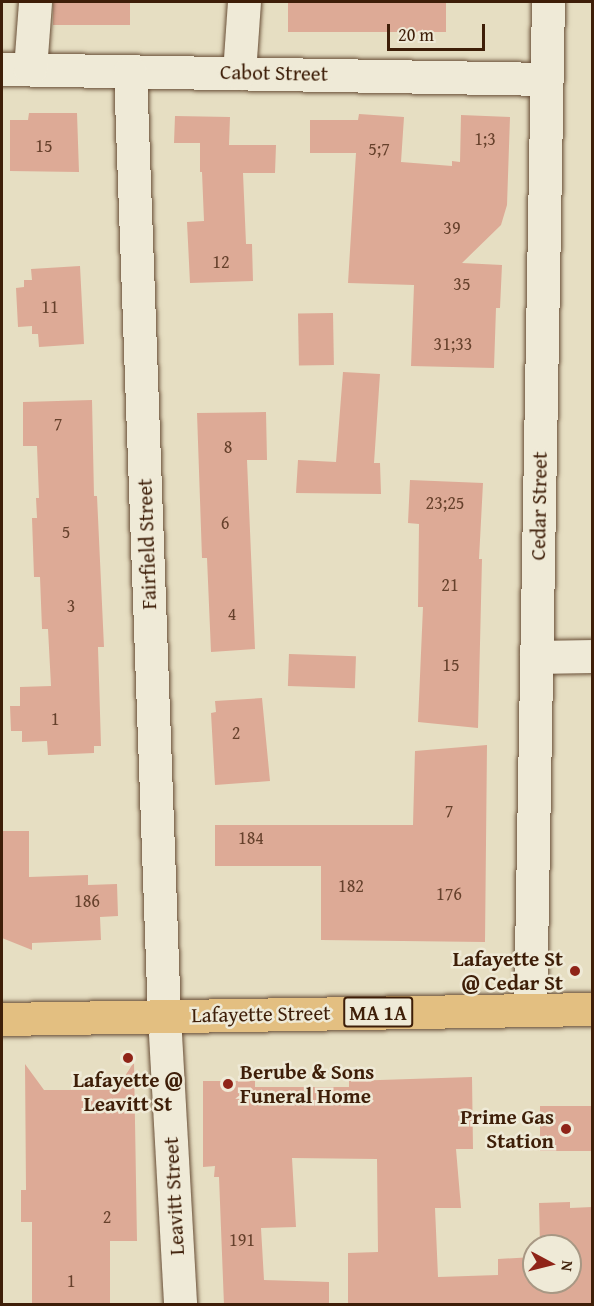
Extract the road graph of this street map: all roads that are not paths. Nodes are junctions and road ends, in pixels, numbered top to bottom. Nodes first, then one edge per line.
1 (35, 2) edge
2 (244, 2) edge
3 (548, 2) edge
4 (16, 69) edge
5 (130, 72) junction
6 (239, 73) junction
7 (546, 79) junction
8 (592, 656) edge
9 (536, 657) junction
10 (592, 1009) edge
11 (530, 1010) junction
12 (164, 1016) junction
13 (2, 1019) edge
14 (180, 1305) edge

1 - 4 street
2 - 6 street
3 - 7 street, Cedar Street
4 - 5 street, Cabot Street
5 - 6 street, Cabot Street
5 - 12 street, Fairfield Street
6 - 7 street, Cabot Street
7 - 9 street, Cedar Street
8 - 9 street
9 - 11 street, Cedar Street
10 - 11 highway, Lafayette Street / MA 1A
11 - 12 highway, Lafayette Street / MA 1A
12 - 13 highway, Lafayette Street / MA 1A
12 - 14 street, Leavitt Street

